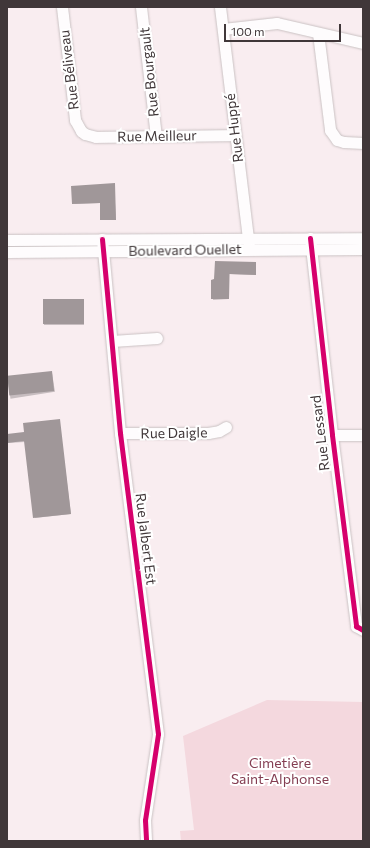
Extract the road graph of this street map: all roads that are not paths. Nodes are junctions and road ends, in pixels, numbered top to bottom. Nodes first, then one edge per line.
1 (62, 7) edge
2 (141, 7) edge
3 (220, 7) edge
4 (223, 29) junction
5 (318, 33) junction
6 (363, 44) edge
7 (81, 131) joint
8 (235, 135) junction
9 (156, 136) junction
10 (363, 142) edge
11 (310, 238) junction
12 (363, 238) edge
13 (102, 239) junction
14 (7, 240) edge
15 (248, 244) junction
16 (363, 249) edge
17 (312, 250) junction
18 (7, 252) edge
19 (104, 252) junction
20 (157, 338) dead end
21 (112, 341) junction
22 (226, 427) dead end
23 (120, 434) junction
24 (332, 435) junction
25 (363, 435) edge
26 (360, 628) edge
27 (146, 841) edge

1 - 7 street, Rue Béliveau
2 - 9 street, Rue Bourgault
3 - 4 street, Rue Huppé
4 - 5 street
4 - 8 street, Rue Huppé
5 - 6 street
5 - 10 street
7 - 9 street, Rue Meilleur
8 - 9 street, Rue Meilleur
8 - 15 street, Rue Huppé
11 - 12 street, Boulevard Ouellet
11 - 15 street, Boulevard Ouellet
11 - 17 street, Rue Lessard
13 - 14 street, Boulevard Ouellet
13 - 15 street, Boulevard Ouellet
13 - 19 street, Rue Jalbert Est
15 - 17 street, Boulevard Ouellet
15 - 19 street, Boulevard Ouellet
16 - 17 street, Boulevard Ouellet
17 - 24 street, Rue Lessard
18 - 19 street, Boulevard Ouellet
19 - 21 street, Rue Jalbert Est
20 - 21 street
21 - 23 street, Rue Jalbert Est
22 - 23 street, Rue Daigle
23 - 27 street, Rue Jalbert Est
24 - 25 street
24 - 26 street, Rue Lessard

